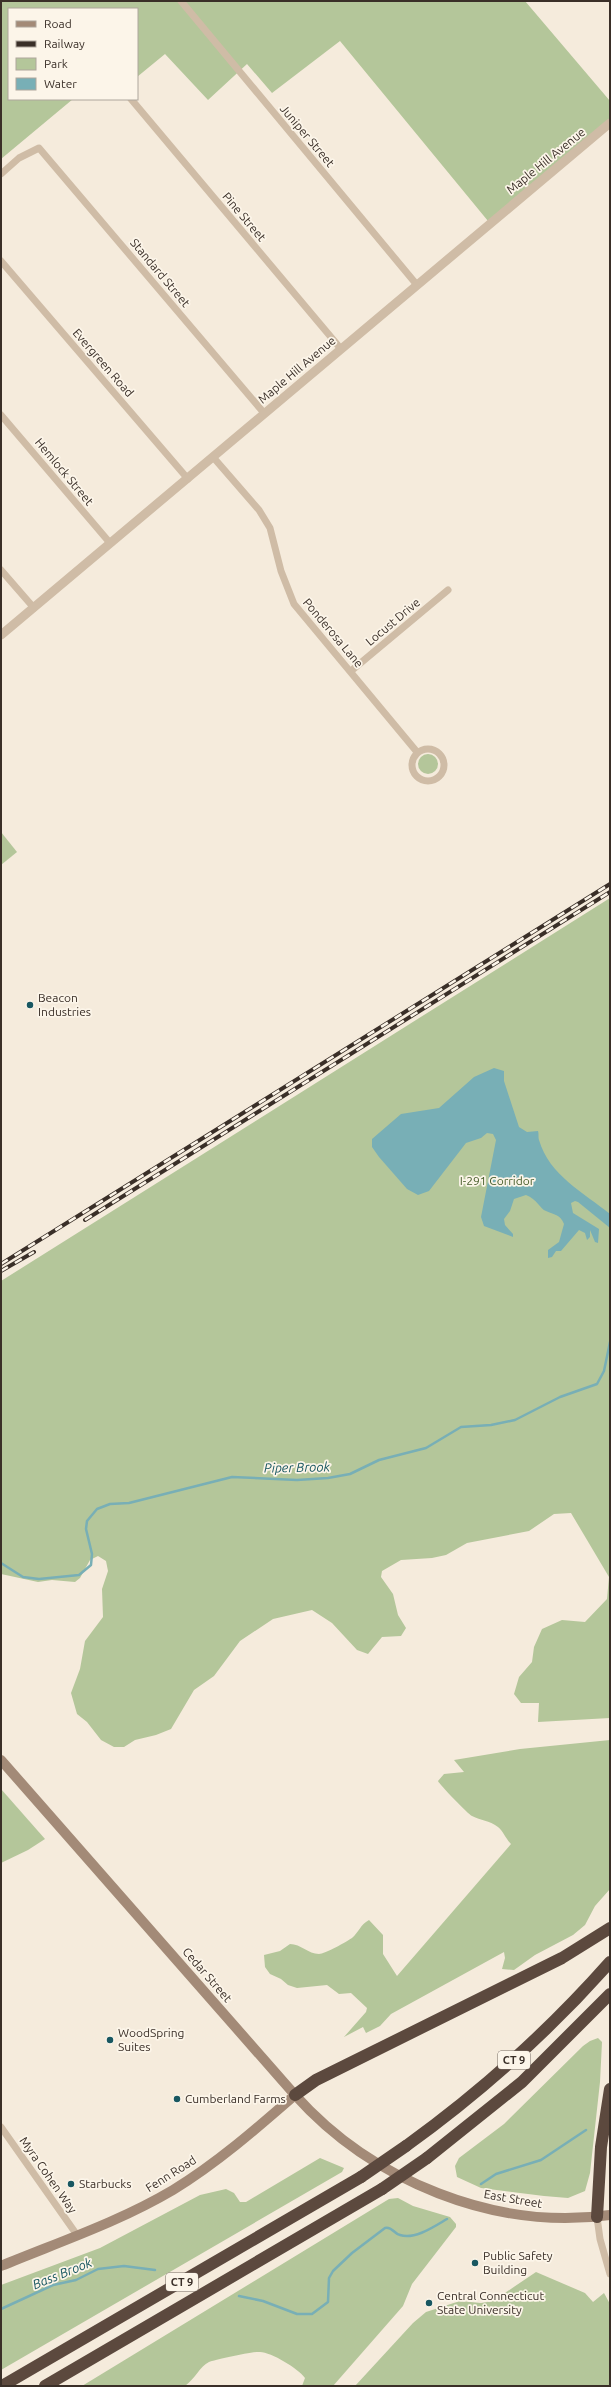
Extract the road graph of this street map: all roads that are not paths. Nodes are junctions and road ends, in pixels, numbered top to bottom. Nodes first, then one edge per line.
1 (181, 1) edge
2 (132, 100) edge
3 (610, 123) edge
4 (1, 174) edge
5 (1, 261) edge
6 (417, 285) junction
7 (340, 350) junction
8 (264, 414) junction
9 (1, 415) edge
10 (213, 457) junction
11 (188, 479) junction
12 (110, 543) junction
13 (1, 570) edge
14 (448, 590) dead end
15 (34, 608) junction
16 (1, 635) edge
17 (351, 671) junction
18 (417, 752) junction
19 (1, 1760) edge
20 (610, 1928) edge
21 (610, 1962) edge
22 (610, 1994) edge
23 (610, 2089) edge
24 (295, 2095) junction
25 (1, 2127) edge
26 (415, 2182) joint
27 (610, 2215) edge
28 (597, 2217) junction
29 (76, 2236) junction
30 (1, 2266) edge
31 (610, 2274) edge
32 (2, 2386) edge
33 (45, 2386) edge

1 - 6 street, Juniper Street
2 - 7 street, Pine Street
3 - 6 street, Maple Hill Avenue
4 - 8 street, Standard Street
5 - 11 street, Evergreen Road
6 - 7 street, Maple Hill Avenue
7 - 8 street, Maple Hill Avenue
8 - 10 street, Maple Hill Avenue
9 - 12 street, Hemlock Street
10 - 11 street, Maple Hill Avenue
10 - 17 street, Ponderosa Lane
11 - 12 street, Maple Hill Avenue
12 - 15 street, Maple Hill Avenue
13 - 15 street
14 - 17 street, Locust Drive
15 - 16 street, Maple Hill Avenue
17 - 18 street, Ponderosa Lane
18 - 18 street
19 - 24 main road, Cedar Street
20 - 24 highway
21 - 32 highway, CT 9, bridge
22 - 33 highway, CT 9, bridge
23 - 28 highway
24 - 26 main road, Cedar Street
24 - 29 main road, Fenn Road
25 - 29 street, Myra Cohen Way
26 - 28 main road, East Street
27 - 28 main road, East Street
28 - 31 street
29 - 30 main road, Fenn Road

